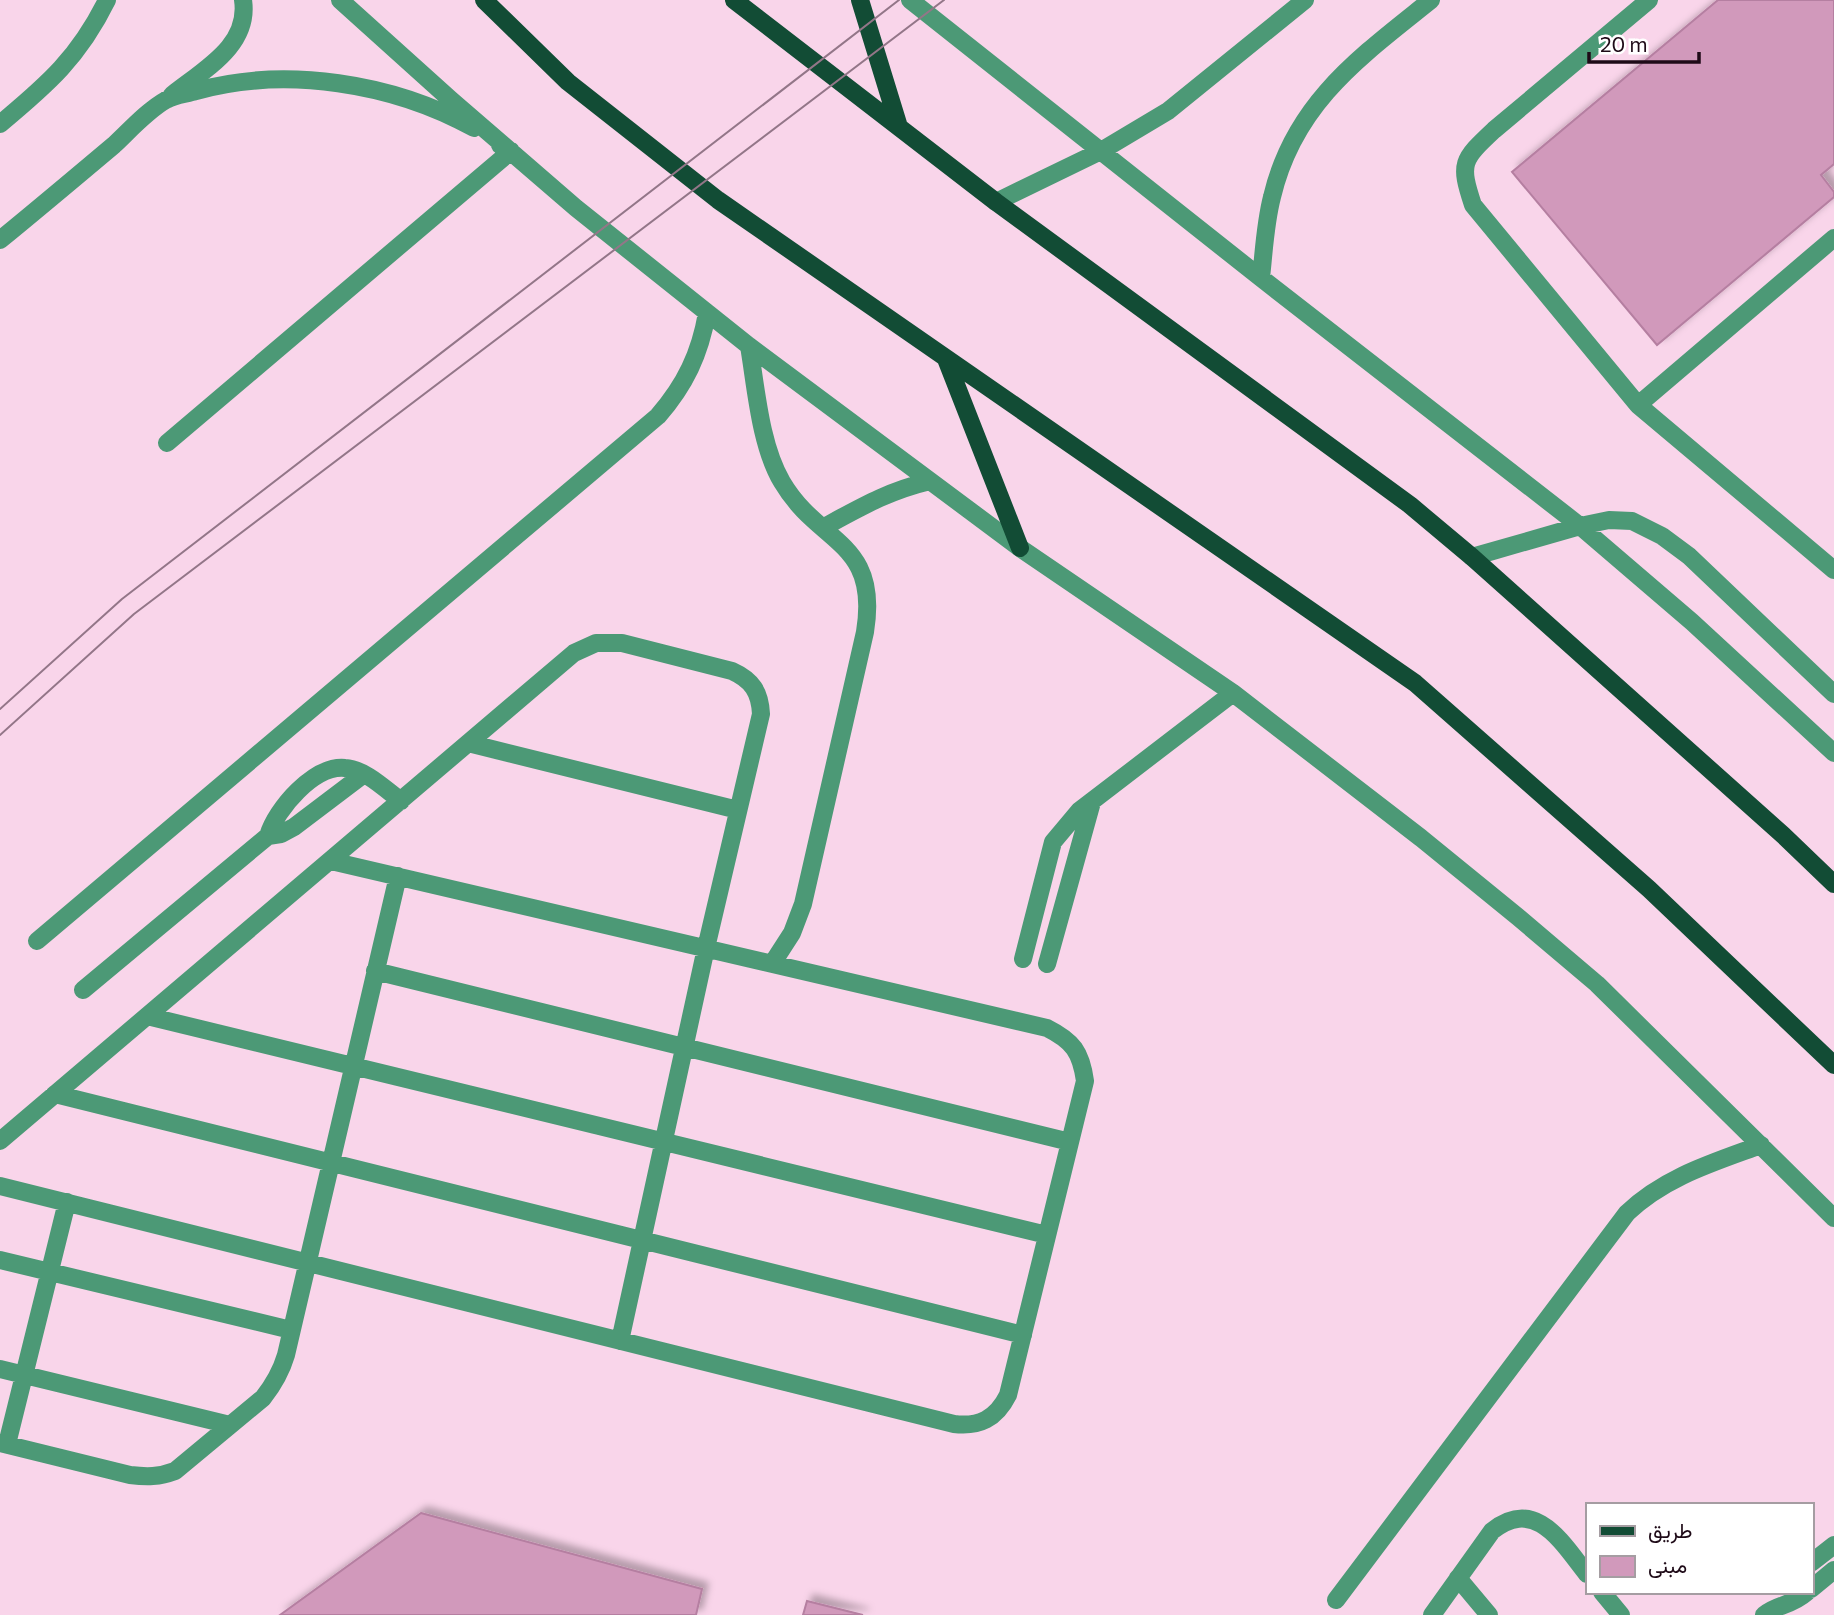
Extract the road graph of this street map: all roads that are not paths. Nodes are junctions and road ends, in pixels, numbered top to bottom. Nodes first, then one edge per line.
1 (107, 0) edge
2 (243, 0) edge
3 (340, 0) edge
4 (484, 0) edge
5 (734, 0) edge
6 (860, 0) edge
7 (910, 0) edge
8 (1305, 0) edge
9 (1431, 0) edge
10 (1649, 0) edge
11 (166, 99) junction
12 (0, 124) edge
13 (899, 127) junction
14 (1101, 150) junction
15 (511, 151) junction
16 (996, 202) junction
17 (1834, 239) edge
18 (0, 240) edge
19 (1261, 278) junction
20 (706, 313) junction
21 (749, 346) junction
22 (946, 359) junction
23 (1638, 405) junction
24 (167, 443) dead end
25 (930, 481) junction
26 (1580, 526) junction
27 (824, 527) junction
28 (1020, 548) junction
29 (1472, 557) junction
30 (1834, 570) edge
31 (1233, 693) junction
32 (1834, 694) edge
33 (468, 743) junction
34 (1834, 752) edge
35 (364, 774) junction
36 (401, 800) junction
37 (1091, 802) junction
38 (738, 810) junction
39 (268, 836) junction
40 (331, 861) junction
41 (398, 876) junction
42 (1834, 884) edge
43 (37, 941) dead end
44 (706, 948) junction
45 (1023, 959) dead end
46 (772, 964) junction
47 (1046, 964) dead end
48 (375, 971) junction
49 (83, 990) dead end
50 (148, 1016) junction
51 (685, 1047) junction
52 (1834, 1065) edge
53 (353, 1066) junction
54 (55, 1094) junction
55 (0, 1141) edge
56 (664, 1142) junction
57 (1070, 1142) junction
58 (1760, 1145) junction
59 (331, 1163) junction
60 (0, 1186) edge
61 (67, 1202) junction
62 (1834, 1218) edge
63 (1047, 1235) junction
64 (642, 1240) junction
65 (0, 1260) edge
66 (308, 1263) junction
67 (49, 1272) junction
68 (291, 1330) junction
69 (1023, 1335) junction
70 (620, 1340) junction
71 (0, 1369) edge
72 (24, 1375) junction
73 (230, 1425) junction
74 (4, 1444) edge
75 (1834, 1545) edge
76 (1813, 1561) edge
77 (1834, 1570) edge
78 (1586, 1573) edge
79 (1458, 1577) junction
80 (1813, 1587) edge
81 (1604, 1594) edge
82 (1804, 1594) edge
83 (1336, 1600) dead end
84 (1772, 1605) edge
85 (1432, 1615) edge
86 (1489, 1615) edge
87 (1620, 1615) edge

1 - 12 street
2 - 11 street
3 - 15 street
4 - 22 main road
5 - 13 main road
6 - 13 main road
7 - 14 street
8 - 14 street
9 - 19 street
10 - 23 street
11 - 15 street
11 - 18 street
13 - 16 main road
14 - 16 street
14 - 19 street
15 - 20 street
15 - 24 street
16 - 29 main road
17 - 23 street
19 - 26 street
20 - 21 street
20 - 43 street
21 - 25 street
21 - 27 street
22 - 28 main road
22 - 52 main road
23 - 30 street
25 - 27 street
25 - 28 street
26 - 29 street
26 - 32 street
26 - 34 street
27 - 46 street
28 - 31 street
29 - 42 main road
31 - 37 street
31 - 58 street
33 - 36 street
33 - 38 street
33 - 38 street
35 - 36 street
35 - 39 street
35 - 39 street
36 - 40 street
37 - 45 street
37 - 47 street
38 - 44 street
39 - 49 street
40 - 41 street
40 - 50 street
41 - 44 street
41 - 48 street
44 - 46 street
44 - 51 street
46 - 57 street
48 - 51 street
48 - 53 street
50 - 53 street
50 - 54 street
51 - 56 street
51 - 57 street
53 - 56 street
53 - 59 street
54 - 55 street
54 - 59 street
56 - 63 street
56 - 64 street
57 - 63 street
58 - 62 street
58 - 83 street
59 - 64 street
59 - 66 street
60 - 61 street
61 - 66 street
61 - 67 street
63 - 69 street
64 - 69 street
64 - 70 street
65 - 67 street
66 - 68 street
66 - 70 street
67 - 68 street
67 - 72 street
68 - 73 street
69 - 70 street
71 - 72 street
72 - 73 street
72 - 74 street
73 - 74 street
75 - 76 street
77 - 80 street
78 - 79 street
79 - 85 street
79 - 86 street
81 - 87 street
82 - 84 street

